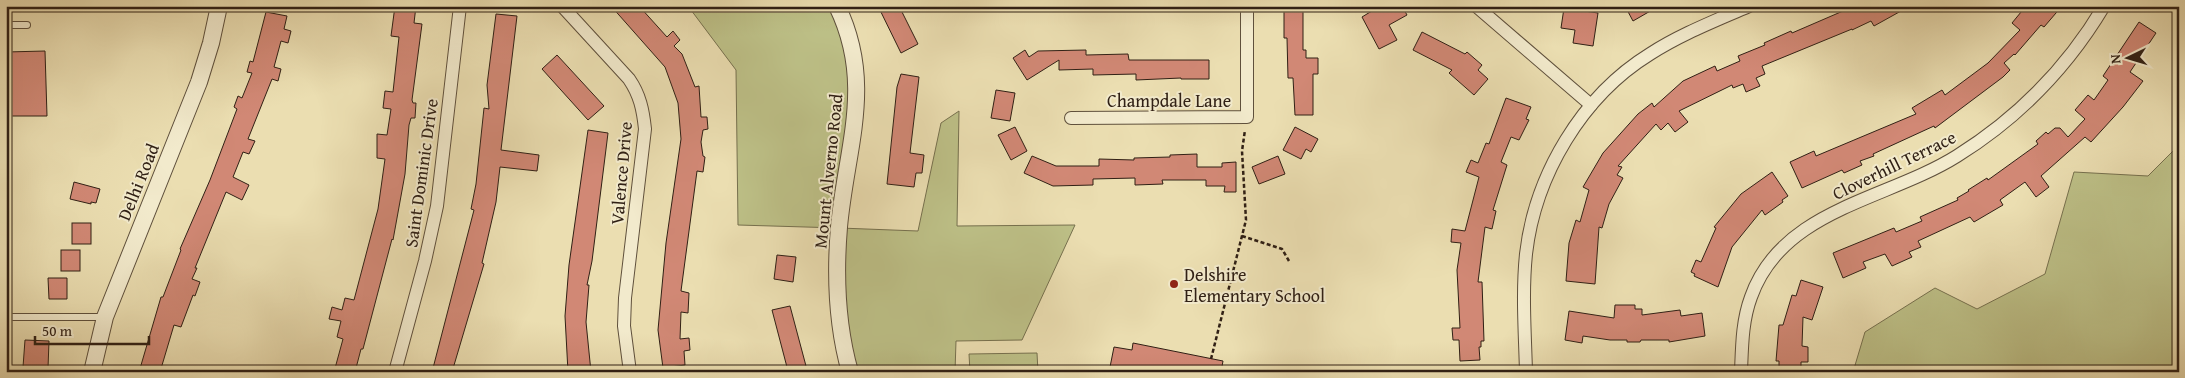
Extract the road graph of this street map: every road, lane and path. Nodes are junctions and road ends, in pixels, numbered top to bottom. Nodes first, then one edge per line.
1 (219, 6) edge
2 (460, 6) edge
3 (562, 6) edge
4 (837, 6) edge
5 (1247, 6) edge
6 (1476, 6) edge
7 (1749, 6) edge
8 (2104, 6) edge
9 (6, 25) edge
10 (26, 25) dead end
11 (1591, 105) junction
12 (1247, 117) junction
13 (1071, 118) dead end
14 (1242, 236) junction
15 (1289, 261) dead end
16 (6, 317) edge
17 (105, 317) junction
18 (1211, 359) dead end
19 (92, 372) edge
20 (395, 372) edge
21 (630, 372) edge
22 (850, 372) edge
23 (1526, 372) edge
24 (1741, 372) edge

1 - 17 street, Delhi Road
2 - 20 street, Saint Dominic Drive
3 - 21 street, Valence Drive
4 - 22 street, Mount Alverno Road
5 - 12 street, Champdale Lane
6 - 11 street
7 - 11 street
8 - 24 street, Cloverhill Terrace
9 - 10 lane
11 - 23 street
12 - 13 street, Champdale Lane
12 - 14 path
14 - 15 path
14 - 18 path
16 - 17 lane
17 - 19 street, Delhi Road

